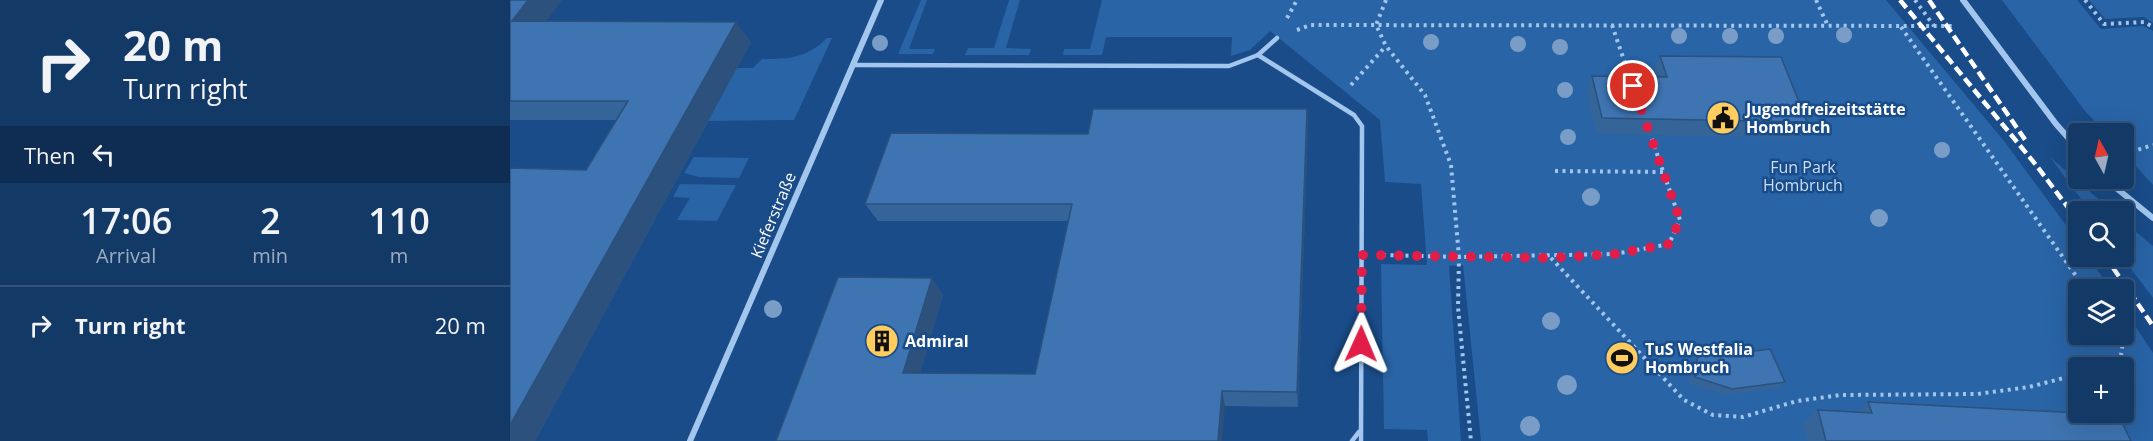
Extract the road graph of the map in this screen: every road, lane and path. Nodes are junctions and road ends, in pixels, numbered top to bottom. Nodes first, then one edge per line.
1 (881, 0) edge
2 (1297, 0) edge
3 (1378, 0) edge
4 (1386, 0) edge
5 (1816, 0) edge
6 (1915, 0) edge
7 (1963, 0) edge
8 (2085, 0) edge
9 (1382, 4) junction
10 (1376, 25) junction
11 (1612, 25) junction
12 (1828, 26) junction
13 (1934, 26) junction
14 (1981, 26) junction
15 (1900, 27) junction
16 (2153, 27) edge
17 (1277, 38) junction
18 (1386, 46) junction
19 (1258, 55) junction
20 (853, 64) junction
21 (1633, 86) edge
22 (1335, 103) junction
23 (1648, 128) edge
24 (2068, 138) edge
25 (2153, 145) edge
26 (2134, 151) edge
27 (1556, 171) dead end
28 (1663, 172) junction
29 (2117, 189) edge
30 (2153, 218) edge
31 (1362, 255) junction
32 (1459, 257) junction
33 (1550, 258) junction
34 (2078, 279) edge
35 (2122, 345) edge
36 (2115, 357) edge
37 (2068, 377) edge
38 (1359, 432) junction
39 (690, 441) edge
40 (1352, 441) edge
41 (1361, 441) edge
42 (1471, 441) edge

1 - 20 street, Kieferstraße
2 - 17 path
3 - 9 path
4 - 9 path
5 - 12 path
6 - 13 path
7 - 14 street
8 - 16 path
9 - 10 path
10 - 11 path
10 - 17 path
10 - 18 path
11 - 12 path
11 - 21 path
12 - 15 path
13 - 14 path
13 - 15 path
14 - 24 street
15 - 34 path
17 - 19 lane
18 - 22 path
18 - 32 path
19 - 20 lane
19 - 22 lane
20 - 39 street, Kieferstraße
22 - 31 lane
23 - 28 path
25 - 26 path
27 - 28 path
28 - 33 path
29 - 30 street
31 - 32 path
31 - 38 lane
32 - 33 path
32 - 42 path
33 - 37 path
35 - 36 path
38 - 40 lane
38 - 41 lane

